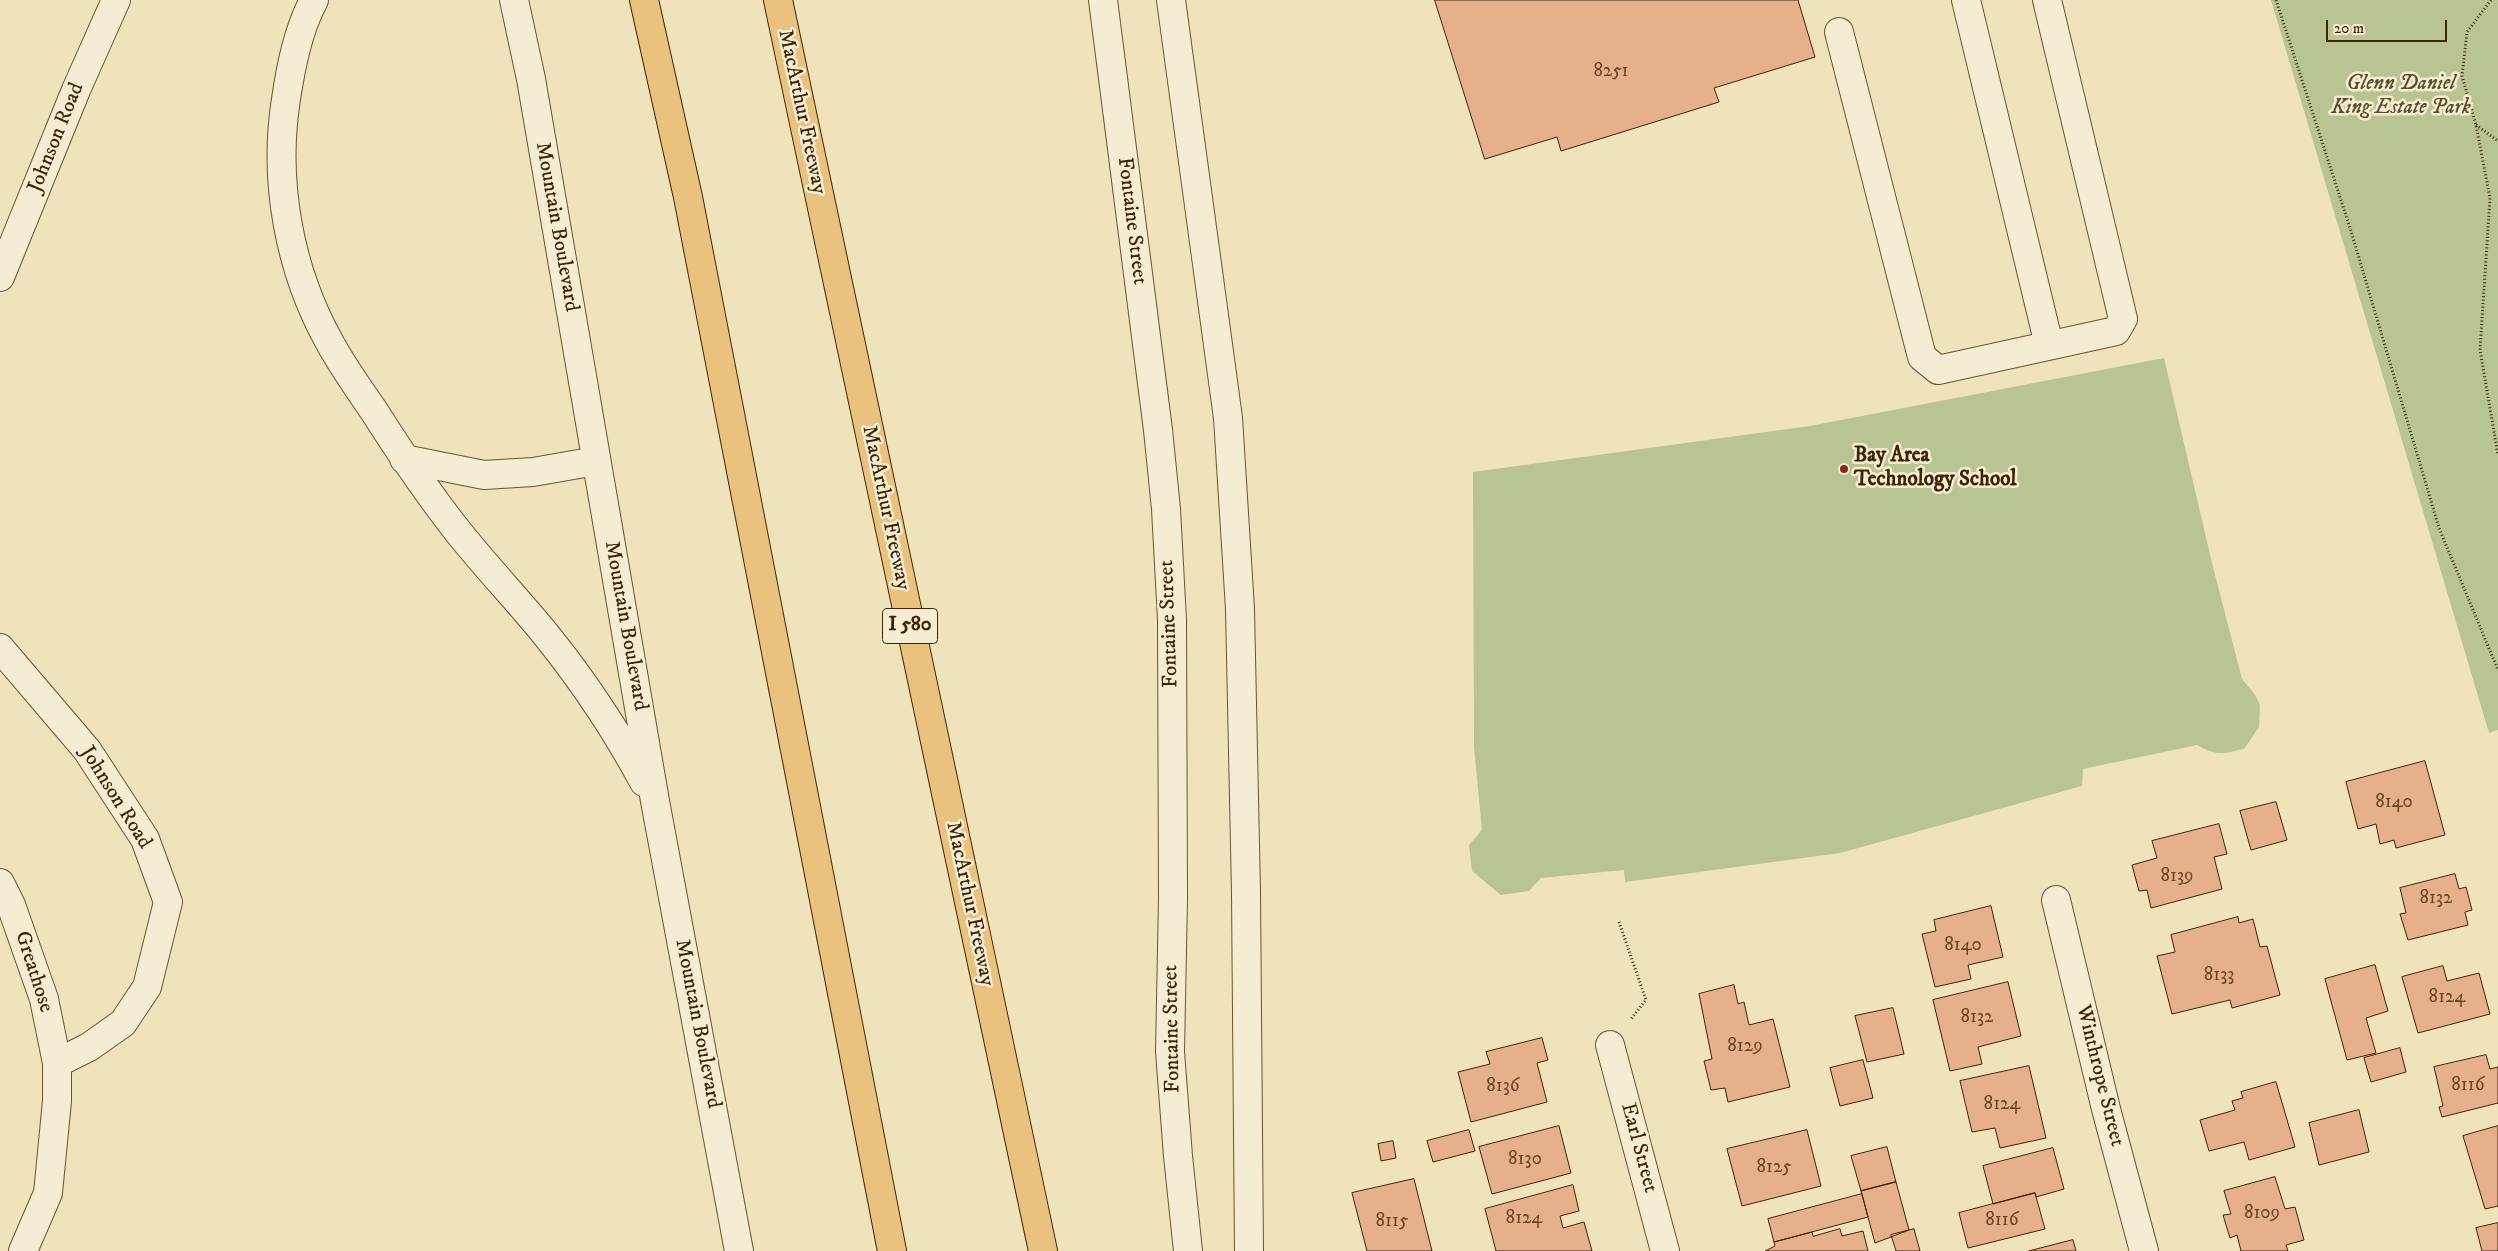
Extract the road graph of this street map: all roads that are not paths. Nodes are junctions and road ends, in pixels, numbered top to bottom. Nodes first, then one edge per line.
1 (116, 0) edge
2 (314, 0) edge
3 (514, 0) edge
4 (644, 0) edge
5 (778, 0) edge
6 (1103, 0) edge
7 (1171, 0) edge
8 (1966, 0) edge
9 (2047, 0) edge
10 (1839, 32) dead end
11 (0, 277) edge
12 (2049, 345) junction
13 (404, 459) junction
14 (596, 461) junction
15 (0, 648) edge
16 (655, 800) junction
17 (0, 883) edge
18 (2056, 900) dead end
19 (1610, 1045) dead end
20 (56, 1063) junction
21 (22, 1251) edge
22 (739, 1251) edge
23 (892, 1251) edge
24 (1043, 1251) edge
25 (1188, 1251) edge
26 (1249, 1251) edge
27 (1665, 1251) edge
28 (2144, 1251) edge

1 - 11 street, Johnson Road
2 - 13 street
3 - 14 street, Mountain Boulevard
4 - 23 highway
5 - 24 highway, MacArthur Freeway / I 580
6 - 25 street, Fontaine Street
7 - 26 street
8 - 12 street
9 - 12 street
10 - 12 street
13 - 14 street
13 - 16 street
14 - 16 street, Mountain Boulevard
15 - 20 street, Johnson Road
16 - 22 street, Mountain Boulevard
17 - 20 street, Greathose
18 - 28 street, Winthrope Street
19 - 27 street, Earl Street
20 - 21 street

